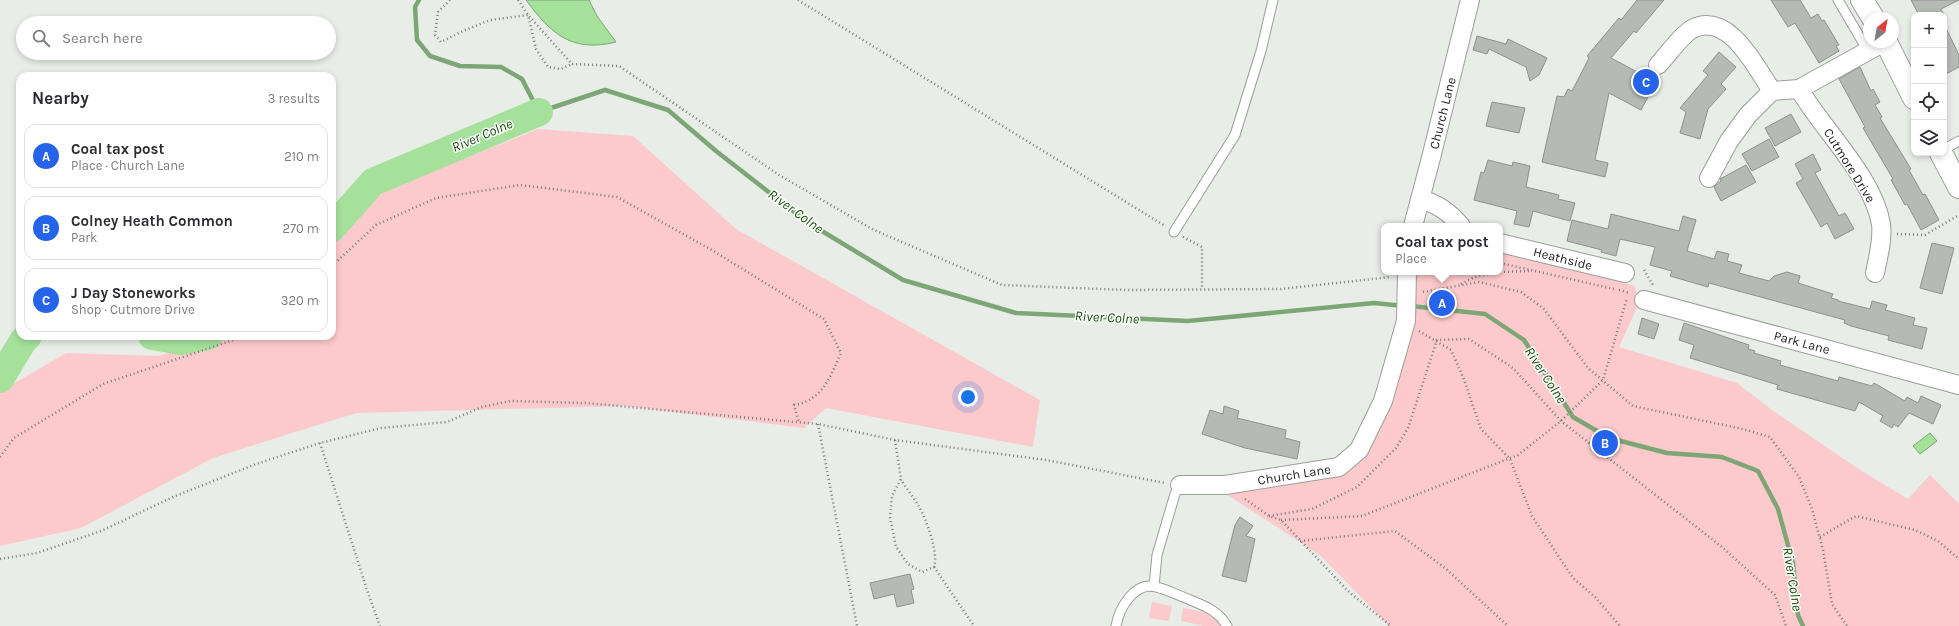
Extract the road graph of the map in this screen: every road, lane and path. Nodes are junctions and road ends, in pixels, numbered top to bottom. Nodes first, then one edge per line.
1 (450, 0) edge
2 (518, 0) edge
3 (1273, 0) edge
4 (1470, 0) edge
5 (1838, 0) edge
6 (1862, 0) edge
7 (800, 1) edge
8 (1869, 12) edge
9 (528, 15) junction
10 (1863, 27) edge
11 (1874, 48) edge
12 (1881, 48) edge
13 (572, 64) junction
14 (1658, 66) dead end
15 (1799, 89) junction
16 (1772, 92) junction
17 (1911, 93) edge
18 (1959, 141) edge
19 (1947, 147) edge
20 (1943, 156) edge
21 (1709, 178) dead end
22 (1959, 187) edge
23 (1420, 199) junction
24 (1959, 215) edge
25 (1414, 223) edge
26 (1458, 223) edge
27 (1881, 225) junction
28 (1174, 232) junction
29 (1503, 244) edge
30 (336, 262) edge
31 (1503, 264) edge
32 (1535, 271) junction
33 (1503, 272) edge
34 (1625, 273) dead end
35 (1875, 273) dead end
36 (1485, 275) edge
37 (1458, 286) junction
38 (1202, 289) junction
39 (1636, 296) junction
40 (1407, 297) edge
41 (233, 340) edge
42 (1437, 340) junction
43 (1603, 380) junction
44 (1959, 385) edge
45 (1561, 421) junction
46 (799, 422) junction
47 (818, 424) junction
48 (895, 440) junction
49 (320, 443) junction
50 (0, 457) edge
51 (1510, 459) junction
52 (902, 479) junction
53 (1180, 485) junction
54 (1225, 485) junction
55 (1269, 516) junction
56 (1281, 520) junction
57 (1820, 537) junction
58 (1300, 540) junction
59 (0, 559) edge
60 (1959, 559) edge
61 (934, 567) junction
62 (1154, 586) junction
63 (380, 626) edge
64 (857, 626) edge
65 (974, 626) edge
66 (1116, 626) edge
67 (1227, 626) edge
68 (1391, 626) edge
69 (1508, 626) edge
70 (1620, 626) edge
71 (1786, 626) edge
72 (1847, 626) edge

1 - 9 path
2 - 9 path
3 - 28 lane
4 - 23 street, Church Lane
5 - 10 lane
6 - 8 street
7 - 28 path
9 - 13 path
9 - 13 path
11 - 15 street
12 - 17 street
13 - 38 path
14 - 16 street
15 - 16 street
15 - 27 street, Cutmore Drive
16 - 21 street
18 - 19 lane
20 - 22 street
23 - 25 street, Church Lane
23 - 26 street
24 - 27 path
27 - 35 street, Cutmore Drive
28 - 38 path
29 - 34 street, Heathside
30 - 46 path
31 - 32 path
32 - 33 path
32 - 39 path
36 - 37 path
37 - 40 path
37 - 43 path
38 - 40 path
39 - 43 path
39 - 44 street, Park Lane
40 - 42 path
40 - 54 street, Church Lane
41 - 50 path
42 - 45 path
42 - 51 path
42 - 55 path
43 - 45 path
43 - 57 path
45 - 51 path
45 - 71 path
46 - 47 path
46 - 49 path
47 - 48 path
47 - 64 path
48 - 52 path
48 - 53 path
49 - 59 path
49 - 63 path
51 - 56 path
51 - 70 path
52 - 61 path
52 - 61 path
53 - 54 street, Church Lane
53 - 62 lane
54 - 55 path
55 - 56 path
56 - 58 path
57 - 60 path
57 - 72 path
58 - 68 path
58 - 69 path
61 - 65 path
62 - 66 lane
62 - 67 lane

